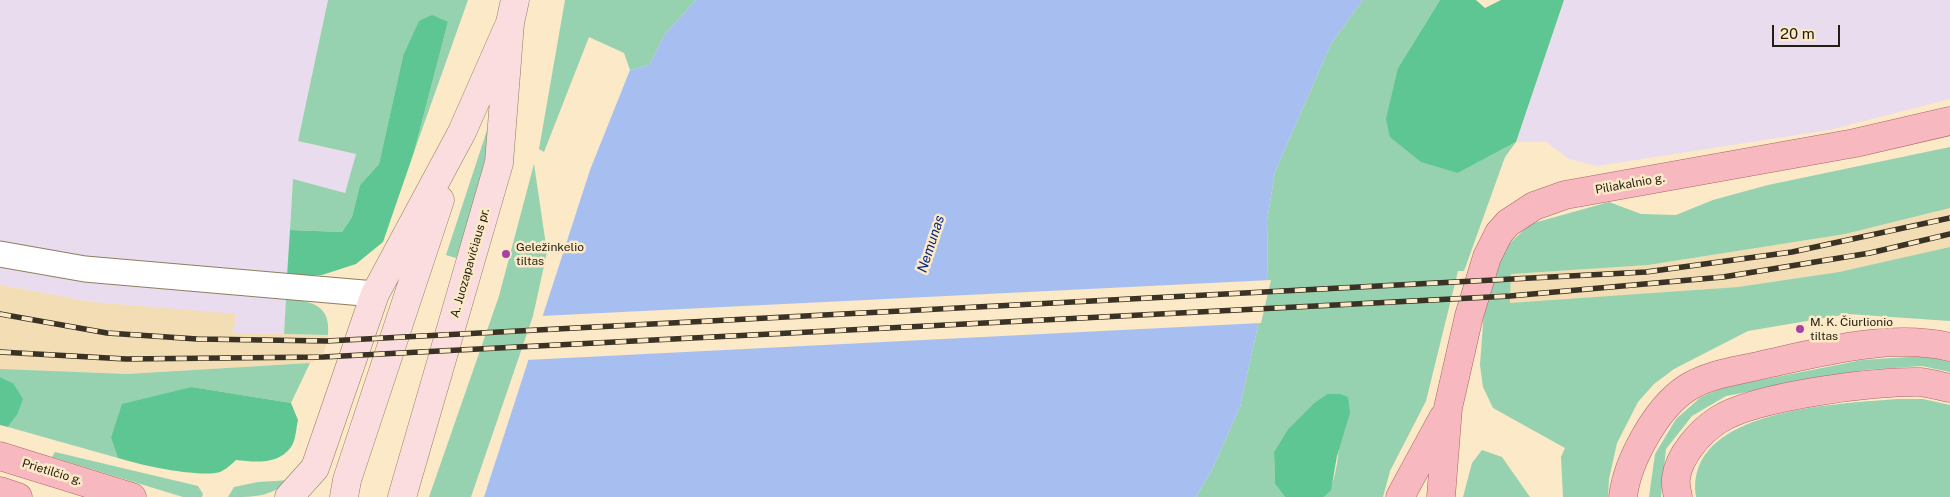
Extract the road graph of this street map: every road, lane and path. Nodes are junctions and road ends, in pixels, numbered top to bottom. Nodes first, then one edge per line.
1 (512, 12) edge
2 (1950, 120) edge
3 (462, 132) junction
4 (0, 254) edge
5 (375, 294) junction
6 (1950, 347) edge
7 (1950, 388) edge
8 (1448, 408) junction
9 (0, 456) edge
10 (0, 491) edge
11 (18, 497) edge
12 (132, 497) edge
13 (289, 497) edge
14 (344, 497) edge
15 (402, 497) edge
16 (1400, 497) edge
17 (1441, 497) edge
18 (1623, 497) edge
19 (1678, 497) edge

1 - 3 main road, A. Juozapavičiaus pr.
1 - 15 main road, A. Juozapavičiaus pr.
2 - 8 main road, Piliakalnio g.
3 - 5 main road, A. Juozapavičiaus pr.
3 - 14 main road, A. Juozapavičiaus pr.
4 - 5 street
5 - 13 main road, A. Juozapavičiaus pr.
6 - 18 main road
7 - 19 main road
8 - 16 main road
8 - 17 main road
9 - 12 main road, Prietilčio g.
10 - 11 main road

